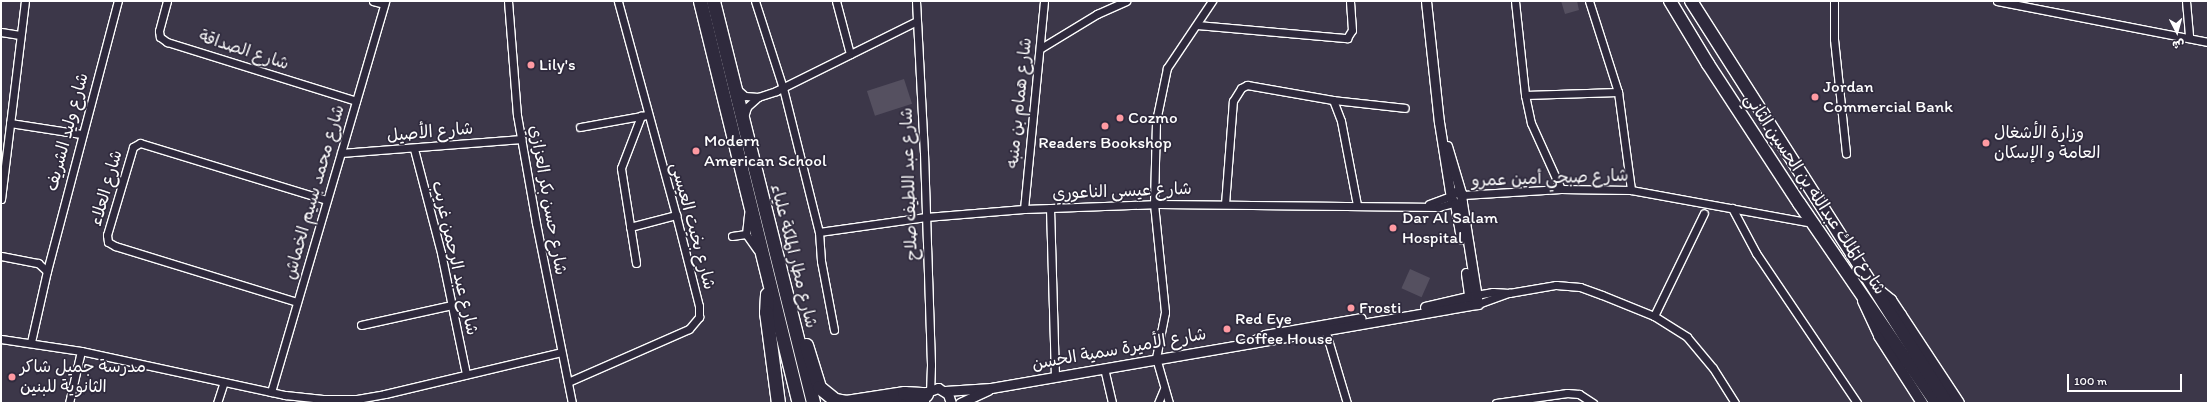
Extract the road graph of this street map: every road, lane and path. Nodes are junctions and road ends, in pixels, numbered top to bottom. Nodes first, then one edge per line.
1 (25, 1) edge
2 (118, 1) edge
3 (166, 1) edge
4 (373, 1) edge
5 (508, 1) edge
6 (618, 1) edge
7 (700, 1) edge
8 (713, 1) edge
9 (755, 1) edge
10 (836, 1) edge
11 (916, 1) edge
12 (1044, 1) edge
13 (1126, 1) edge
14 (1212, 1) edge
15 (1350, 1) edge
16 (1426, 1) edge
17 (1515, 1) edge
18 (1589, 1) edge
19 (1670, 1) edge
20 (1834, 1) edge
21 (1997, 1) edge
22 (2186, 1) edge
23 (1692, 2) edge
24 (385, 3) edge
25 (918, 21) junction
26 (1197, 25) junction
27 (1, 32) edge
28 (20, 35) junction
29 (2189, 38) junction
30 (2208, 42) edge
31 (1041, 48) junction
32 (850, 54) junction
33 (734, 86) junction
34 (783, 88) junction
35 (1618, 92) junction
36 (1525, 95) junction
37 (758, 97) junction
38 (1333, 100) junction
39 (356, 101) junction
40 (1405, 108) dead end
41 (644, 116) junction
42 (742, 120) junction
43 (10, 123) junction
44 (580, 127) dead end
45 (81, 134) junction
46 (521, 139) junction
47 (414, 149) junction
48 (341, 153) junction
49 (1846, 153) dead end
50 (1561, 189) junction
51 (1631, 190) junction
52 (1457, 198) junction
53 (1, 199) edge
54 (326, 200) junction
55 (749, 204) junction
56 (1154, 204) junction
57 (1225, 204) junction
58 (1357, 204) junction
59 (1050, 208) junction
60 (1732, 208) junction
61 (1024, 209) junction
62 (1704, 213) dead end
63 (676, 215) junction
64 (926, 217) junction
65 (1813, 223) junction
66 (630, 227) junction
67 (819, 232) junction
68 (746, 234) junction
69 (732, 236) dead end
70 (1, 256) edge
71 (762, 259) junction
72 (636, 263) dead end
73 (47, 271) junction
74 (774, 279) junction
75 (1869, 283) junction
76 (1858, 288) junction
77 (1473, 300) junction
78 (297, 302) junction
79 (452, 305) junction
80 (1654, 316) junction
81 (1887, 321) junction
82 (361, 326) dead end
83 (1325, 328) junction
84 (834, 330) dead end
85 (1, 339) edge
86 (31, 342) junction
87 (81, 351) junction
88 (561, 352) junction
89 (1156, 358) junction
90 (1104, 368) junction
91 (466, 374) junction
92 (1055, 377) junction
93 (224, 382) junction
94 (568, 382) junction
95 (991, 388) junction
96 (1164, 388) junction
97 (271, 392) junction
98 (931, 395) edge
99 (299, 400) edge
100 (1522, 401) edge
101 (69, 403) edge
102 (217, 403) edge
103 (572, 403) edge
104 (778, 403) edge
105 (799, 403) edge
106 (812, 403) edge
107 (889, 403) edge
108 (951, 403) edge
109 (960, 403) edge
110 (1112, 403) edge
111 (1158, 403) edge
112 (1169, 403) edge
113 (1347, 403) edge
114 (1496, 403) edge
115 (1593, 403) edge
116 (1735, 403) edge
117 (1857, 403) edge
118 (1922, 403) edge
119 (1936, 403) edge
120 (1947, 403) edge
121 (1958, 403) edge

1 - 28 street
2 - 45 street, شارع وليد الشريف
3 - 39 street, شارع الصداقة
4 - 24 street
5 - 46 street, شارع حسن بكر العزازي
6 - 41 street, شارع بخيت العيسى
7 - 55 highway, شارع مطار الملكة علياء
8 - 33 highway, شارع مطار الملكة علياء
9 - 34 street
10 - 32 street
11 - 25 street, شارع عبد اللطيف صلاح
12 - 31 street, شارع همام بن منبه
13 - 31 street
14 - 26 street
15 - 26 street
16 - 52 street
17 - 36 street
18 - 35 street
19 - 65 highway, شارع الملك عبدالله بن الحسين الثاني
20 - 49 street
21 - 29 street
22 - 29 street
23 - 75 highway, شارع الملك عبدالله بن الحسين الثاني
24 - 39 street, شارع محمد بسيم الخماش
25 - 32 street
25 - 64 street, شارع عبد اللطيف صلاح
26 - 56 street
27 - 28 street
28 - 43 street
29 - 30 street
31 - 61 street, شارع همام بن منبه
32 - 34 street
33 - 37 street
33 - 42 highway, شارع مطار الملكة علياء
34 - 37 street
34 - 67 street
35 - 36 street
35 - 51 street
36 - 50 street
37 - 42 street
38 - 40 street
38 - 57 street
38 - 58 street
39 - 48 street, شارع محمد بسيم الخماش
41 - 44 street
41 - 63 street, شارع بخيت العيسى
41 - 66 street
42 - 74 highway, شارع مطار الملكة علياء
43 - 45 street
43 - 53 street
45 - 73 street, شارع وليد الشريف
46 - 47 street, شارع الأصيل
46 - 88 street, شارع حسن بكر العزازي
47 - 48 street, شارع الأصيل
47 - 79 street, شارع عبد الرحمن غريب
48 - 54 street, شارع محمد بسيم الخماش
50 - 51 street, شارع صبحي أمين عمرو
50 - 52 street, شارع صبحي أمين عمرو
51 - 60 street, شارع صبحي أمين عمرو
52 - 58 street, شارع عيسى الناعوري
52 - 77 street
54 - 78 street, شارع محمد بسيم الخماش
54 - 78 street, شارع العلاء
55 - 68 street
55 - 71 highway, شارع مطار الملكة علياء
56 - 57 street, شارع عيسى الناعوري
56 - 59 street, شارع عيسى الناعوري
56 - 89 street
57 - 58 street, شارع عيسى الناعوري
59 - 61 street, شارع عيسى الناعوري
59 - 92 street
60 - 65 street, شارع صبحي أمين عمرو
60 - 117 street
61 - 64 street, شارع عيسى الناعوري
62 - 80 street
63 - 66 street
63 - 94 street, شارع بخيت العيسى
64 - 67 street, شارع عيسى الناعوري
64 - 98 street, شارع عبد اللطيف صلاح
65 - 76 highway, شارع الملك عبدالله بن الحسين الثاني
66 - 72 street
67 - 84 street
68 - 69 street
68 - 71 street
70 - 73 street
71 - 74 highway, شارع مطار الملكة علياء
73 - 86 street, شارع وليد الشريف
74 - 98 highway
74 - 104 highway
74 - 105 highway, شارع مطار الملكة علياء
74 - 106 highway, شارع مطار الملكة علياء
75 - 81 highway, شارع الملك عبدالله بن الحسين الثاني
75 - 121 main road
76 - 81 highway, شارع الملك عبدالله بن الحسين الثاني
76 - 118 main road
77 - 80 street, شارع الأميرة سمية الحسن
77 - 83 street, شارع الأميرة سمية الحسن
78 - 97 street, شارع محمد بسيم الخماش
79 - 82 street
79 - 91 street, شارع عبد الرحمن غريب
80 - 116 street, شارع الأميرة سمية الحسن
81 - 119 highway, شارع الملك عبدالله بن الحسين الثاني
81 - 120 highway, شارع الملك عبدالله بن الحسين الثاني
83 - 89 street, شارع الأميرة سمية الحسن
83 - 113 street
85 - 86 street
86 - 87 street
87 - 93 street
87 - 101 street
88 - 91 street
88 - 94 street, شارع حسن بكر العزازي
89 - 90 street, شارع الأميرة سمية الحسن
89 - 96 street
90 - 92 street, شارع الأميرة سمية الحسن
90 - 110 street
91 - 99 street
92 - 95 street, شارع الأميرة سمية الحسن
93 - 97 street
93 - 102 street
94 - 103 street, شارع حسن بكر العزازي
95 - 98 street, شارع الأميرة سمية الحسن
95 - 109 street, شارع الأميرة سمية الحسن
96 - 111 street
96 - 112 street
97 - 99 street
98 - 107 street, شارع الأميرة سمية الحسن
98 - 108 street
100 - 114 street
100 - 115 street

